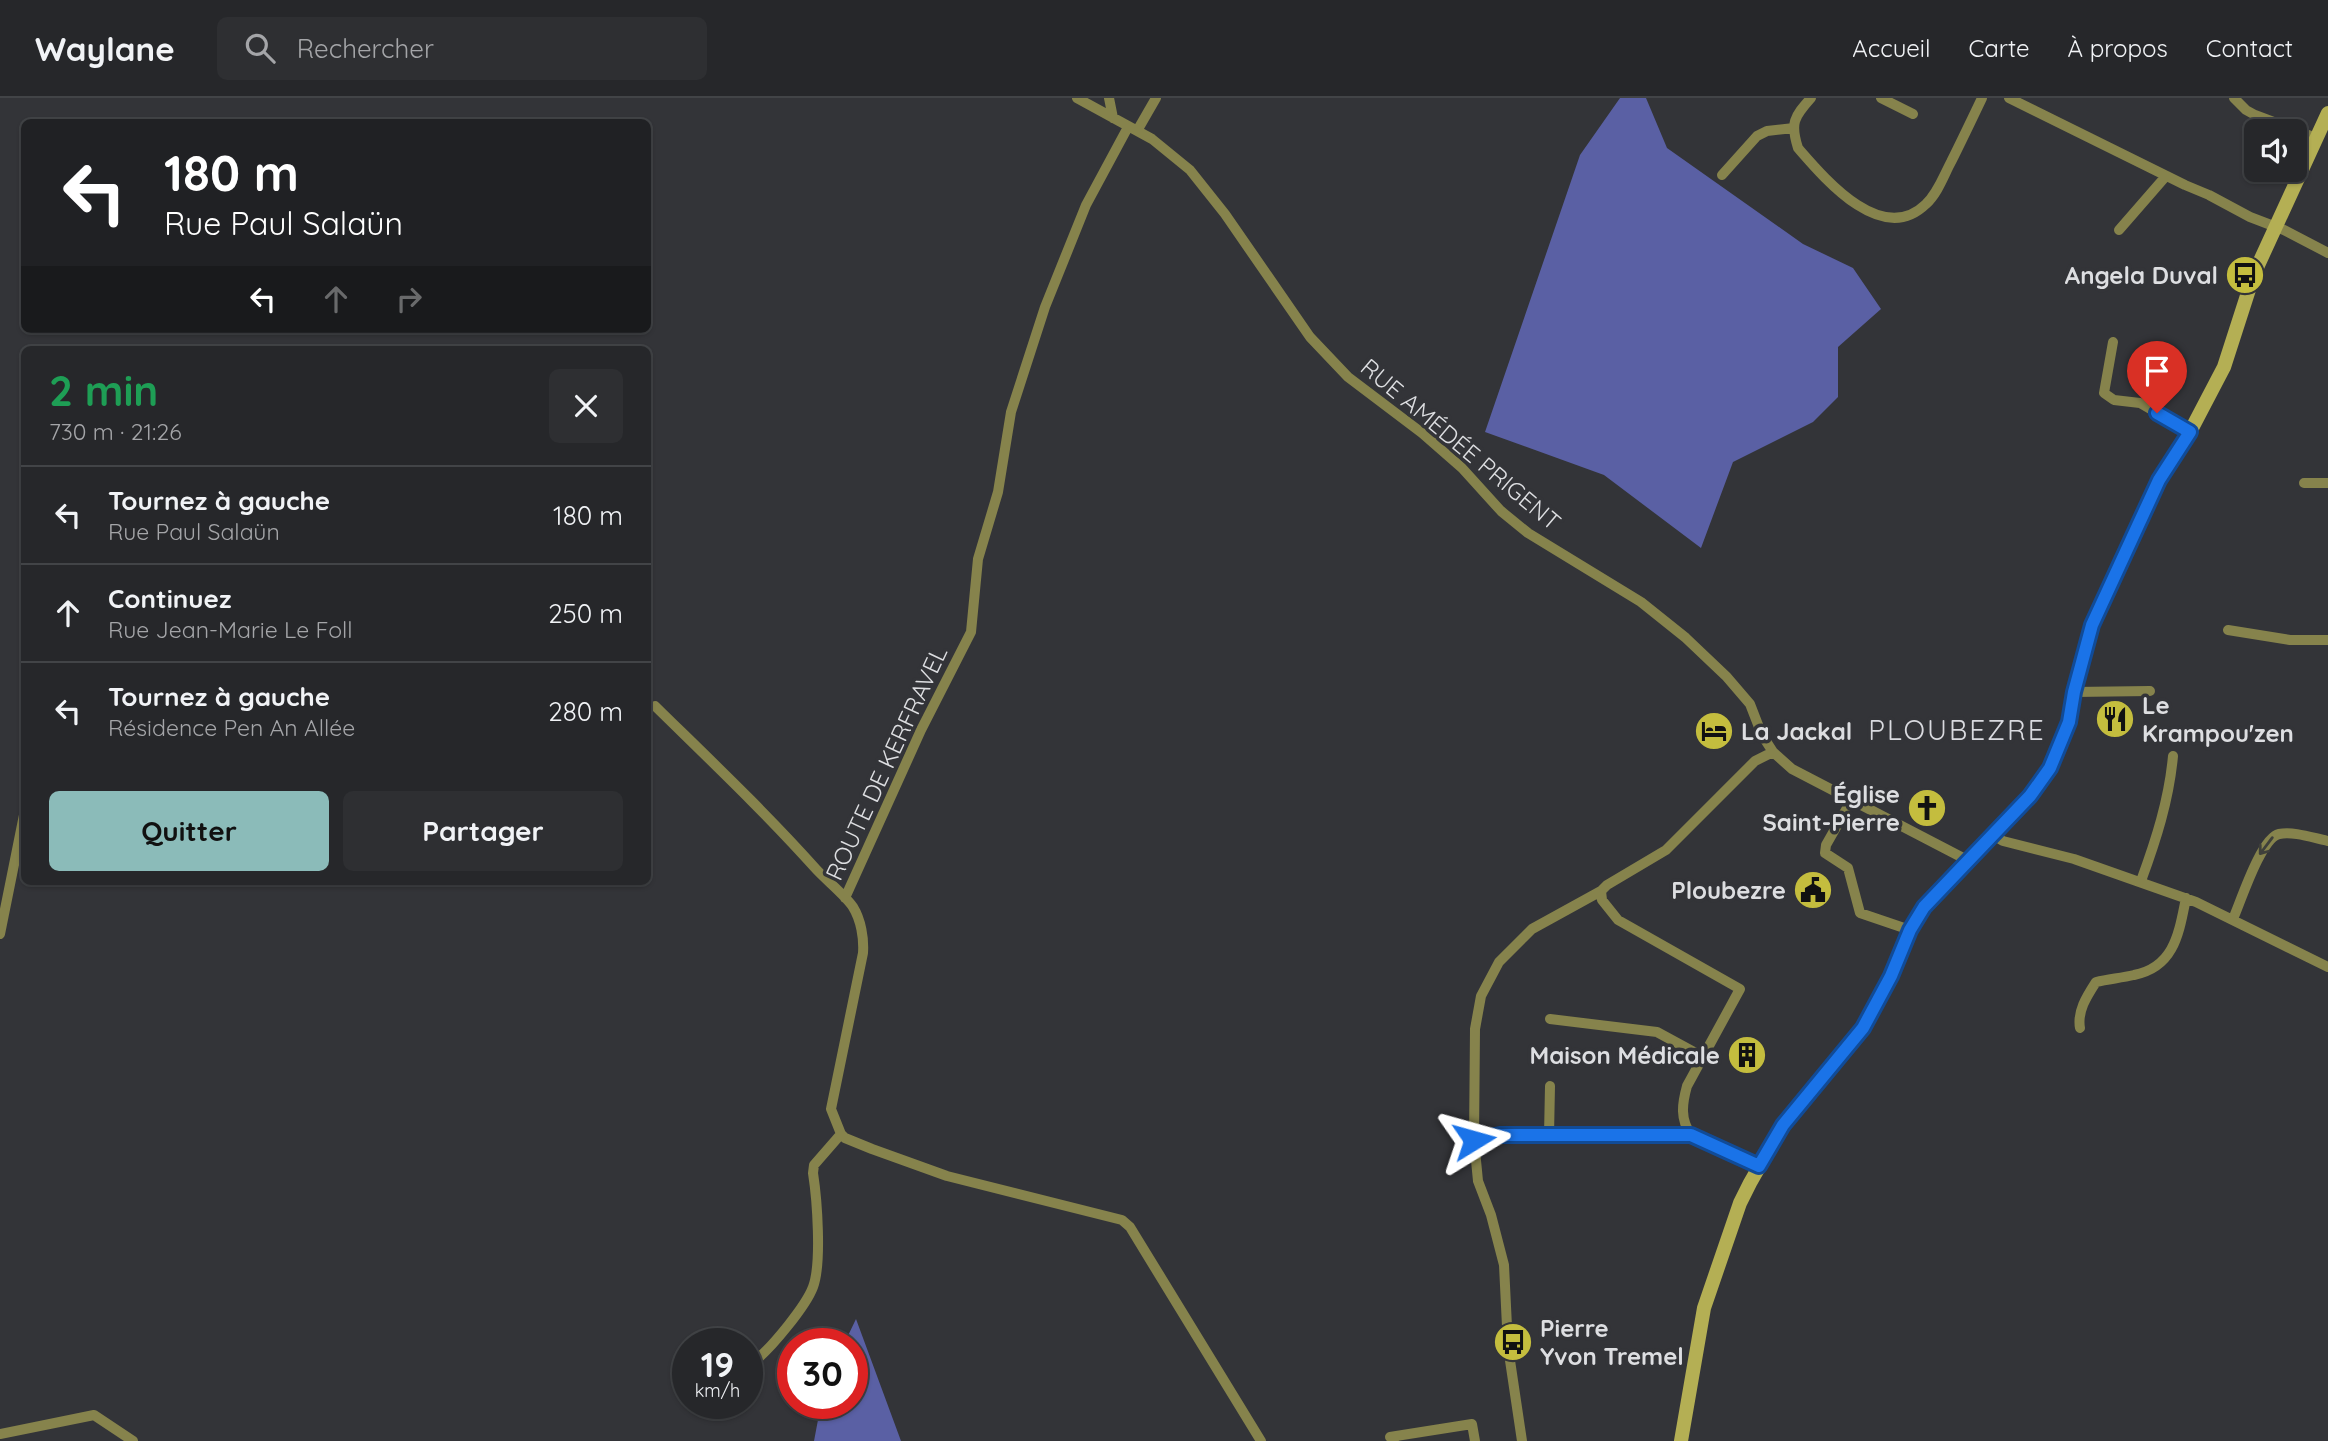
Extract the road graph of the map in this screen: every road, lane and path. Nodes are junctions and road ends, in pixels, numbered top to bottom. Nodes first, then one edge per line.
1 (1077, 98) edge
2 (1110, 98) edge
3 (1156, 98) edge
4 (1811, 98) edge
5 (1881, 98) edge
6 (1982, 98) edge
7 (2010, 98) edge
8 (2234, 98) edge
9 (2328, 113) edge
10 (1913, 114) dead end
11 (1113, 118) junction
12 (1794, 128) junction
13 (1133, 129) junction
14 (2316, 138) junction
15 (1722, 175) dead end
16 (2166, 176) junction
17 (2275, 226) junction
18 (2119, 230) dead end
19 (2328, 253) edge
20 (2113, 342) dead end
21 (2190, 432) junction
22 (2304, 483) dead end
23 (2328, 483) edge
24 (2228, 630) dead end
25 (2328, 640) edge
26 (2150, 691) dead end
27 (2074, 692) junction
28 (654, 706) dead end
29 (1773, 752) junction
30 (2173, 756) dead end
31 (1851, 801) junction
32 (21, 829) edge
33 (1993, 835) junction
34 (2328, 841) edge
35 (1967, 860) junction
36 (2141, 881) junction
37 (1601, 891) junction
38 (845, 898) junction
39 (2186, 898) junction
40 (2233, 919) junction
41 (1910, 930) junction
42 (0, 934) edge
43 (2328, 968) edge
44 (1550, 1019) dead end
45 (2080, 1028) dead end
46 (1703, 1057) junction
47 (1550, 1086) dead end
48 (841, 1133) junction
49 (1549, 1135) junction
50 (1691, 1135) junction
51 (1474, 1140) junction
52 (1759, 1166) junction
53 (763, 1354) edge
54 (0, 1434) edge
55 (133, 1441) edge
56 (1261, 1441) edge
57 (1394, 1441) edge
58 (1475, 1441) edge
59 (1522, 1441) edge
60 (1681, 1441) edge

1 - 11 street, RUE AMÉDÉE PRIGENT
2 - 11 street
3 - 13 street, ROUTE DE KERFRAVEL
4 - 12 street
5 - 10 street
6 - 12 street
7 - 16 street
8 - 14 street
9 - 14 main road
11 - 13 street, RUE AMÉDÉE PRIGENT
12 - 15 street
13 - 29 street, RUE AMÉDÉE PRIGENT
13 - 38 street, ROUTE DE KERFRAVEL
14 - 17 main road
16 - 17 street
16 - 18 street
17 - 19 street
17 - 21 main road
20 - 21 street
21 - 27 main road
22 - 23 street
24 - 25 street
26 - 27 street
27 - 33 main road
28 - 38 street
29 - 31 street, RUE AMÉDÉE PRIGENT
29 - 37 street
30 - 36 street
31 - 35 street, RUE AMÉDÉE PRIGENT
31 - 41 street
32 - 42 street
33 - 35 main road
33 - 36 street
34 -> 40 street
35 - 41 main road
36 - 39 street
37 - 46 street
37 - 51 street
38 - 48 street, ROUTE DE KERFRAVEL
39 - 40 street
39 - 45 street
40 - 43 street
41 - 52 main road
44 - 46 street
46 - 50 street
47 - 49 street
48 - 53 street
48 - 56 street
49 - 50 street
49 - 51 street
50 - 52 street
51 - 59 street
52 - 60 main road
54 - 55 street
57 - 58 street

